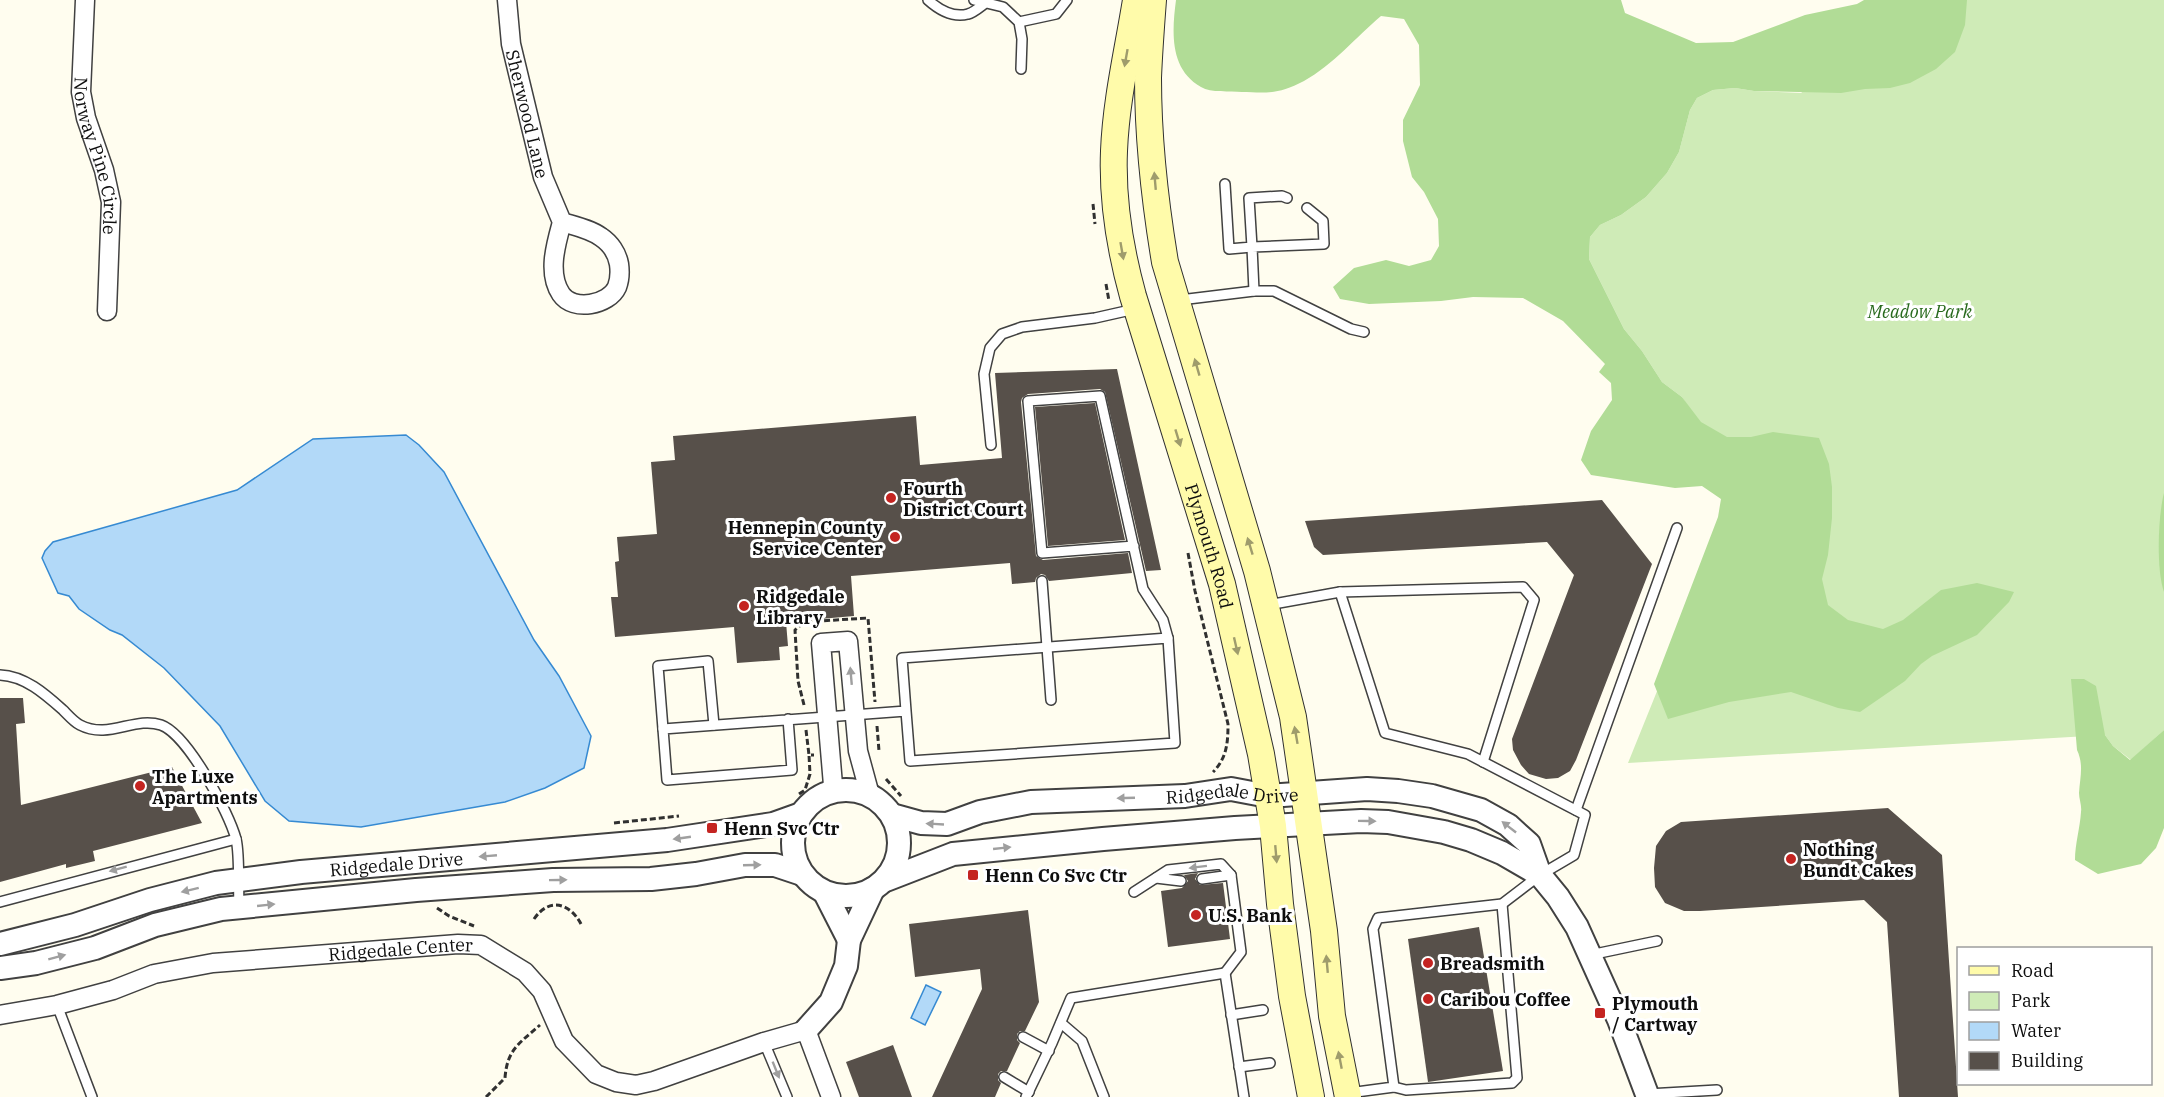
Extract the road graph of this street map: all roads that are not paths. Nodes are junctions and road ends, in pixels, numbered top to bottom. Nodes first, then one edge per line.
1 (85, 0) edge
2 (507, 0) edge
3 (928, 0) edge
4 (974, 0) edge
5 (1067, 0) edge
6 (1136, 0) edge
7 (1153, 0) edge
8 (991, 3) edge
9 (1020, 22) junction
10 (1021, 69) dead end
11 (1225, 184) dead end
12 (1287, 198) dead end
13 (1307, 208) dead end
14 (562, 222) junction
15 (1252, 247) junction
16 (1254, 291) junction
17 (1177, 300) junction
18 (1137, 309) junction
19 (107, 311) dead end
20 (1364, 332) dead end
21 (991, 445) dead end
22 (1677, 528) dead end
23 (1134, 546) junction
24 (1042, 581) dead end
25 (1340, 592) junction
26 (1265, 605) junction
27 (1168, 638) junction
28 (1047, 647) junction
29 (0, 675) edge
30 (1051, 700) dead end
31 (906, 711) junction
32 (854, 715) junction
33 (827, 716) junction
34 (788, 720) junction
35 (714, 725) junction
36 (663, 729) junction
37 (1484, 762) junction
38 (828, 792) junction
39 (1304, 793) junction
40 (870, 795) junction
41 (1268, 796) junction
42 (1576, 810) junction
43 (801, 814) junction
44 (892, 815) junction
45 (1309, 824) junction
46 (1273, 826) junction
47 (236, 839) junction
48 (802, 874) junction
49 (1231, 875) junction
50 (1540, 875) junction
51 (1156, 878) junction
52 (1202, 879) dead end
53 (237, 880) junction
54 (1181, 881) dead end
55 (880, 885) junction
56 (1134, 892) dead end
57 (825, 893) junction
58 (0, 902) edge
59 (1502, 904) junction
60 (239, 908) junction
61 (849, 940) junction
62 (1657, 941) dead end
63 (0, 944) edge
64 (1590, 955) junction
65 (0, 968) edge
66 (1225, 973) junction
67 (57, 1005) junction
68 (1263, 1010) dead end
69 (0, 1015) edge
70 (1231, 1015) junction
71 (1061, 1023) junction
72 (806, 1030) junction
73 (1023, 1037) dead end
74 (764, 1042) junction
75 (1048, 1051) junction
76 (1270, 1063) dead end
77 (1239, 1067) junction
78 (1004, 1077) dead end
79 (1394, 1087) junction
80 (1717, 1090) dead end
81 (1027, 1094) edge
82 (1348, 1095) edge
83 (1648, 1095) edge
84 (92, 1097) edge
85 (787, 1097) edge
86 (831, 1097) edge
87 (1104, 1097) edge
88 (1244, 1097) edge
89 (1311, 1097) edge

1 - 19 street, Norway Pine Circle
2 - 14 street, Sherwood Lane
3 - 8 lane
4 - 8 lane
5 - 9 lane
6 -> 18 main road, Plymouth Road
17 -> 7 main road
8 - 9 lane
9 - 10 lane
11 - 15 lane
12 - 15 lane
13 - 15 lane
14 - 14 street
15 - 16 lane
16 - 17 lane
16 - 20 lane
17 - 18 main road
26 -> 17 main road
18 - 21 lane
18 -> 41 main road, Plymouth Road
22 - 42 lane
23 - 23 lane
23 - 27 lane
24 - 28 lane
25 - 26 lane
25 - 37 lane
25 - 37 lane
39 -> 26 main road
27 - 28 lane
27 - 31 lane
28 - 30 lane
28 - 31 lane
29 - 47 lane
31 - 32 lane
32 - 33 lane
32 -> 33 street
32 - 40 street
33 - 34 lane
33 - 38 street
34 - 35 lane
34 - 36 lane
35 - 36 lane
35 - 36 lane
37 - 42 lane
38 - 40 street
38 - 43 street
39 - 41 street, Ridgedale Drive
39 - 45 main road
50 -> 39 street, Ridgedale Drive
40 - 44 street
41 -> 44 street, Ridgedale Drive
41 - 46 main road, Plymouth Road
42 - 50 lane
43 - 48 street
43 -> 53 street, Ridgedale Drive
44 - 55 street
45 - 46 street, Ridgedale Drive
45 -> 50 street, Ridgedale Drive
82 -> 45 main road
55 -> 46 street, Ridgedale Drive
46 -> 89 main road, Plymouth Road
47 - 53 lane
47 -> 58 lane
48 - 57 street
60 -> 48 street, Ridgedale Drive
49 -> 51 lane
49 - 52 lane
49 - 66 lane
50 - 59 lane
50 - 64 street, Ridgedale Drive
51 - 54 lane
51 - 56 lane
53 - 60 lane
53 -> 63 street, Ridgedale Drive
55 - 57 street
55 - 61 street
57 - 61 street
59 - 79 lane
59 - 79 lane
65 -> 60 street, Ridgedale Drive
61 - 72 street
62 - 64 lane
64 - 83 street, Ridgedale Drive
66 - 70 lane
66 - 71 lane
67 - 69 street, Ridgedale Center
67 - 74 street, Ridgedale Center
67 - 84 lane
68 - 70 lane
70 - 77 lane
71 - 75 lane
71 - 87 lane
72 - 74 street, Ridgedale Center
72 - 86 street
73 - 75 lane
74 -> 85 lane
75 - 81 lane
76 - 77 lane
77 - 88 lane
78 - 81 lane
79 - 82 lane
80 - 83 lane

